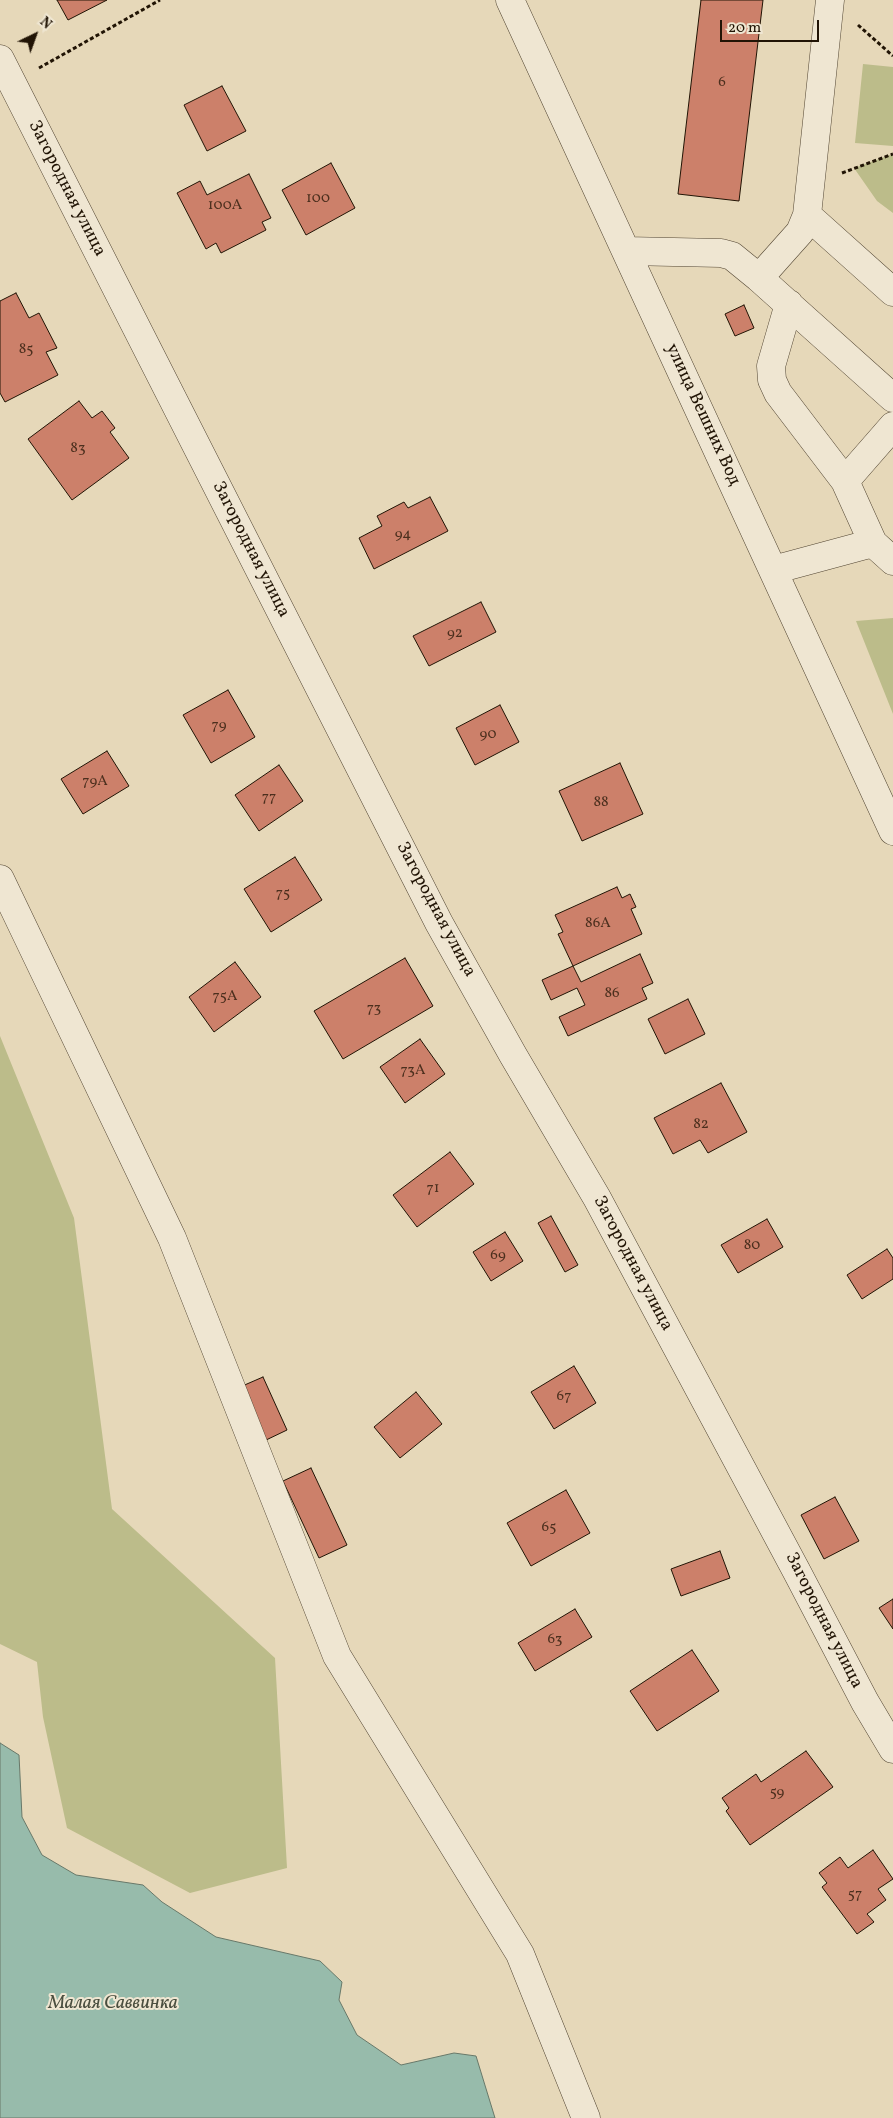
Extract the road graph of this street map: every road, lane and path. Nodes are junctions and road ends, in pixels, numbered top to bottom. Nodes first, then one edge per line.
1 (160, 0) edge
2 (510, 0) edge
3 (829, 10) edge
4 (893, 56) edge
5 (0, 59) edge
6 (12, 83) junction
7 (893, 154) edge
8 (810, 185) junction
9 (807, 215) junction
10 (626, 251) junction
11 (759, 278) junction
12 (893, 292) edge
13 (789, 304) junction
14 (893, 398) edge
15 (893, 426) edge
16 (844, 481) junction
17 (873, 543) junction
18 (893, 561) edge
19 (773, 570) junction
20 (893, 831) edge
21 (0, 879) edge
22 (893, 1749) edge
23 (586, 2118) edge

1 - 6 path
2 - 10 street, улица Вешних Вод
3 - 4 path
3 - 8 street
5 - 6 street, Загородная улица
6 - 22 street, Загородная улица
7 - 8 path
8 - 9 street
9 - 11 street
9 - 12 street
10 - 11 street
10 - 19 street, улица Вешних Вод
11 - 13 street
13 - 14 street
13 - 16 street
15 - 16 street
16 - 17 street
17 - 18 street
17 - 19 street
19 - 20 street, улица Вешних Вод
21 - 23 street

